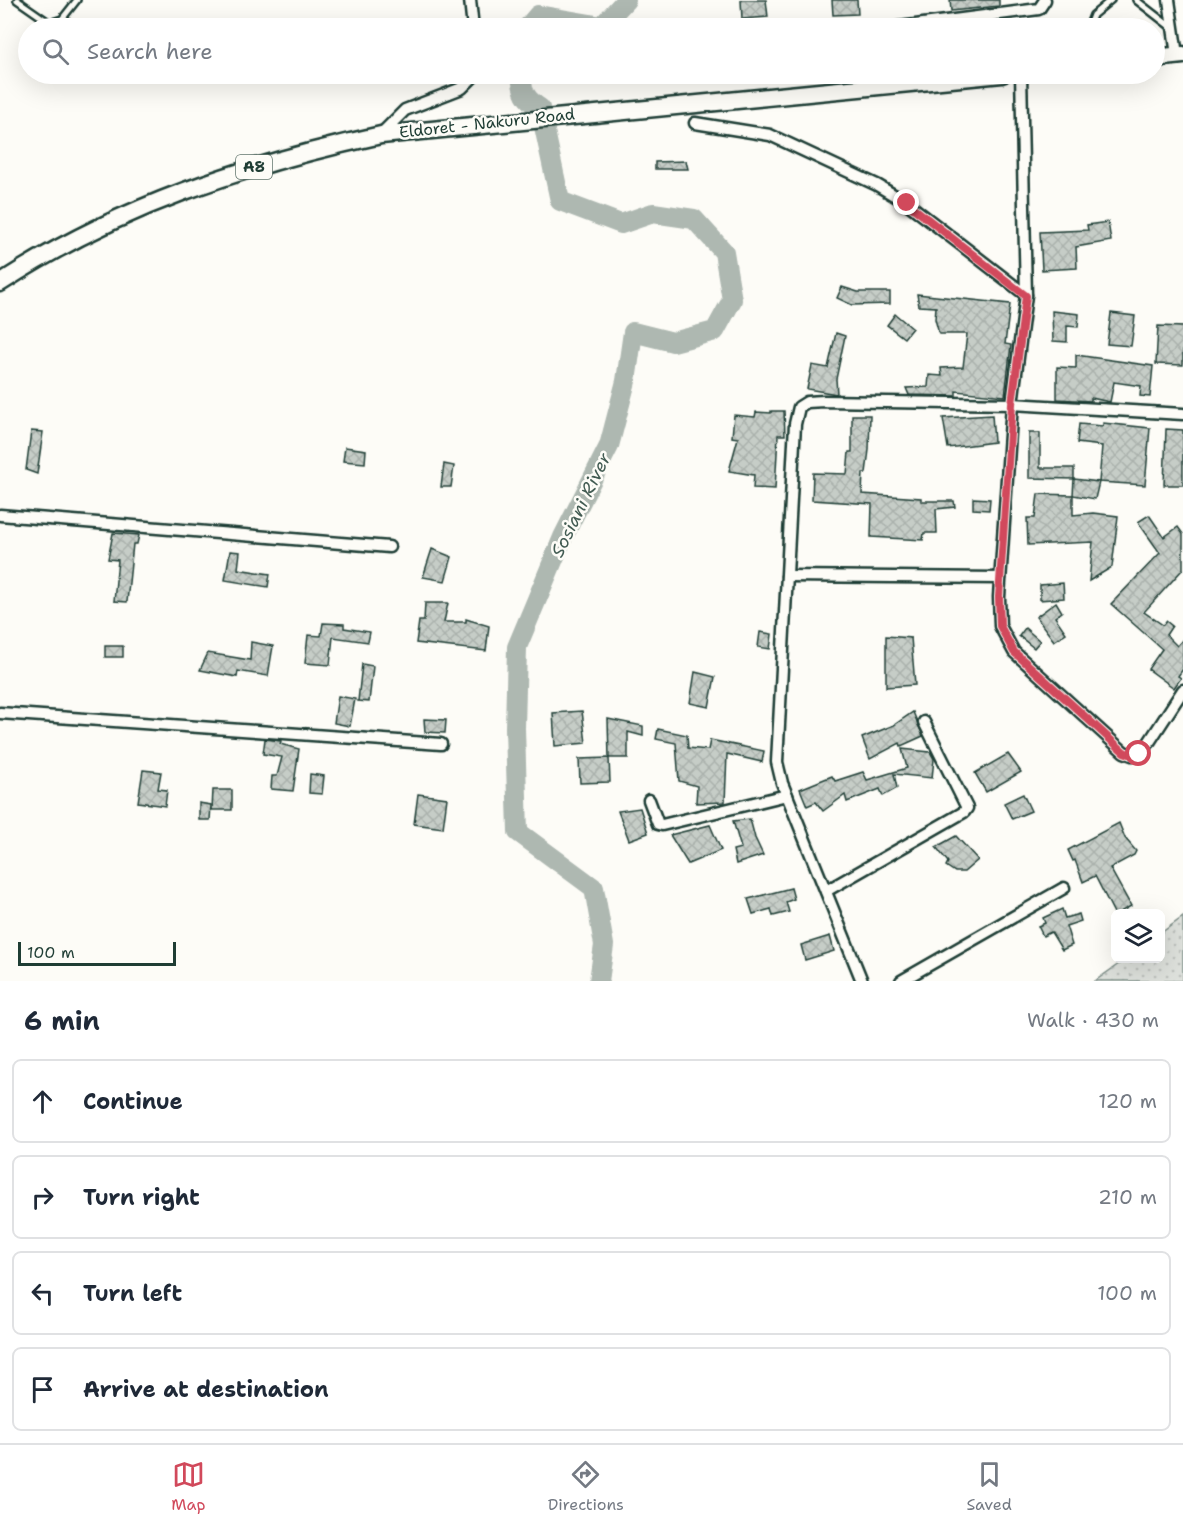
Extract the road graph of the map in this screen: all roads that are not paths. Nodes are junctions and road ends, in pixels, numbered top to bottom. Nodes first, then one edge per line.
1 (16, 0) edge
2 (77, 0) edge
3 (470, 0) edge
4 (1045, 0) edge
5 (1111, 0) edge
6 (1136, 0) edge
7 (1169, 0) edge
8 (43, 18) edge
9 (63, 18) edge
10 (472, 18) edge
11 (969, 18) edge
12 (1093, 18) edge
13 (1160, 18) edge
14 (1165, 22) edge
15 (1173, 28) junction
16 (1180, 55) edge
17 (1165, 57) edge
18 (466, 84) edge
19 (849, 84) edge
20 (1021, 84) edge
21 (695, 123) dead end
22 (381, 135) junction
23 (0, 283) edge
24 (1026, 296) junction
25 (1012, 404) junction
26 (1183, 414) edge
27 (0, 515) edge
28 (389, 547) dead end
29 (787, 576) junction
30 (1000, 578) junction
31 (1183, 690) edge
32 (0, 713) edge
33 (924, 722) dead end
34 (441, 744) dead end
35 (787, 795) junction
36 (649, 800) dead end
37 (1064, 888) dead end
38 (826, 891) junction
39 (862, 981) edge
40 (901, 981) edge

1 - 8 lane
2 - 9 lane
3 - 10 street
4 - 11 street
5 - 12 lane
6 - 13 lane
7 - 15 street
14 - 15 lane
15 - 16 street
16 - 17 highway
18 - 22 street
19 - 22 highway, Eldoret - Nakuru Road / A8
20 - 24 street
21 - 24 street
22 - 23 highway, Eldoret - Nakuru Road / A8
24 - 25 street
25 - 26 street
25 - 29 street
25 - 30 street
27 - 28 street
29 - 30 street
29 - 35 street
30 - 31 street
32 - 34 street
33 - 38 street
35 - 36 street
35 - 38 street
37 - 40 street
38 - 39 street

